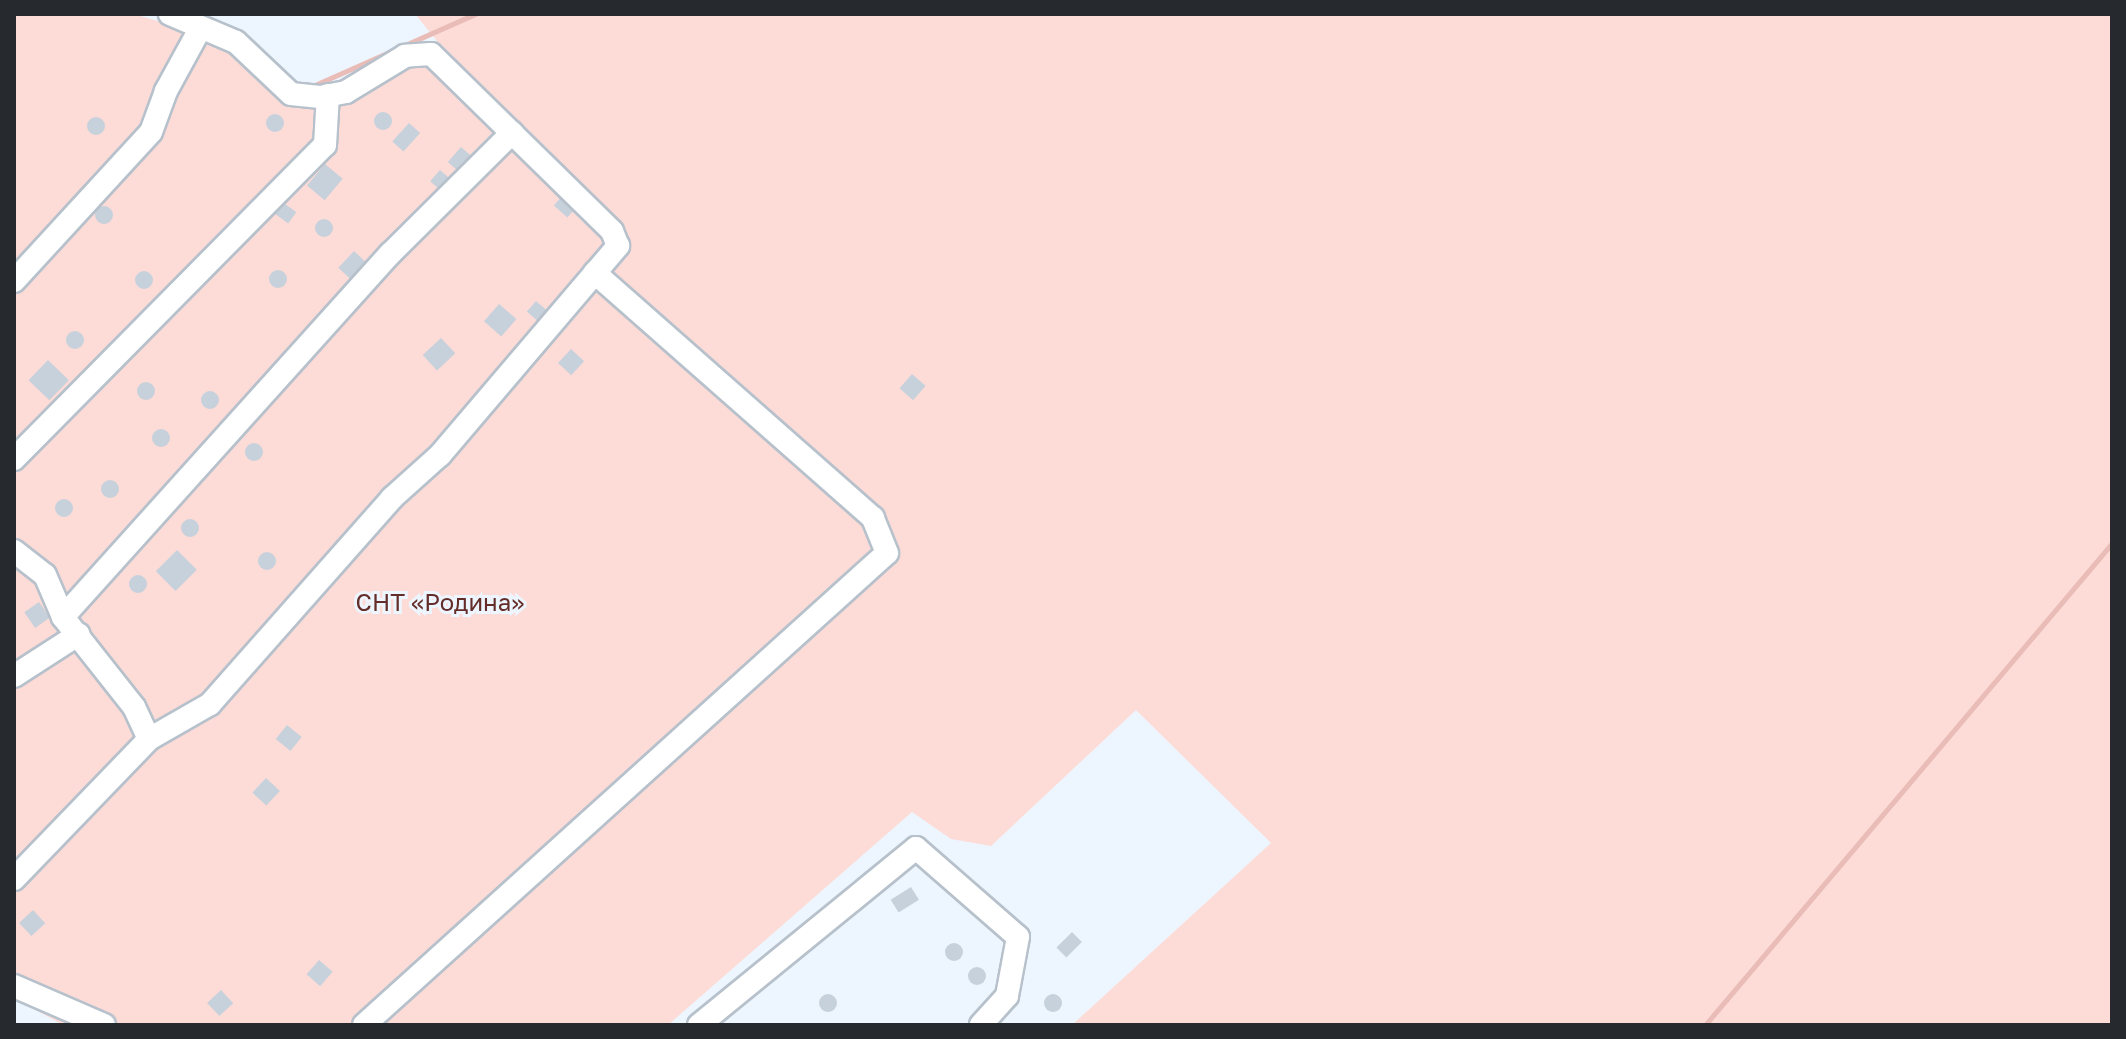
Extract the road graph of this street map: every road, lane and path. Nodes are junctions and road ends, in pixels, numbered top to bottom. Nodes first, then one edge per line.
1 (170, 14) edge
2 (200, 29) junction
3 (328, 95) junction
4 (512, 133) junction
5 (595, 273) junction
6 (14, 281) edge
7 (14, 459) edge
8 (14, 551) edge
9 (63, 617) junction
10 (79, 634) junction
11 (14, 676) edge
12 (149, 739) junction
13 (14, 879) edge
14 (14, 986) edge
15 (104, 1025) edge
16 (364, 1025) edge
17 (699, 1025) edge
18 (981, 1025) edge

1 - 2 street
2 - 3 street
2 - 6 street
3 - 4 street
3 - 7 street
4 - 5 street
4 - 9 street
5 - 12 street
5 - 16 street
8 - 9 street
9 - 10 street
10 - 11 street
10 - 12 street
12 - 13 street
14 - 15 street
17 - 18 street

